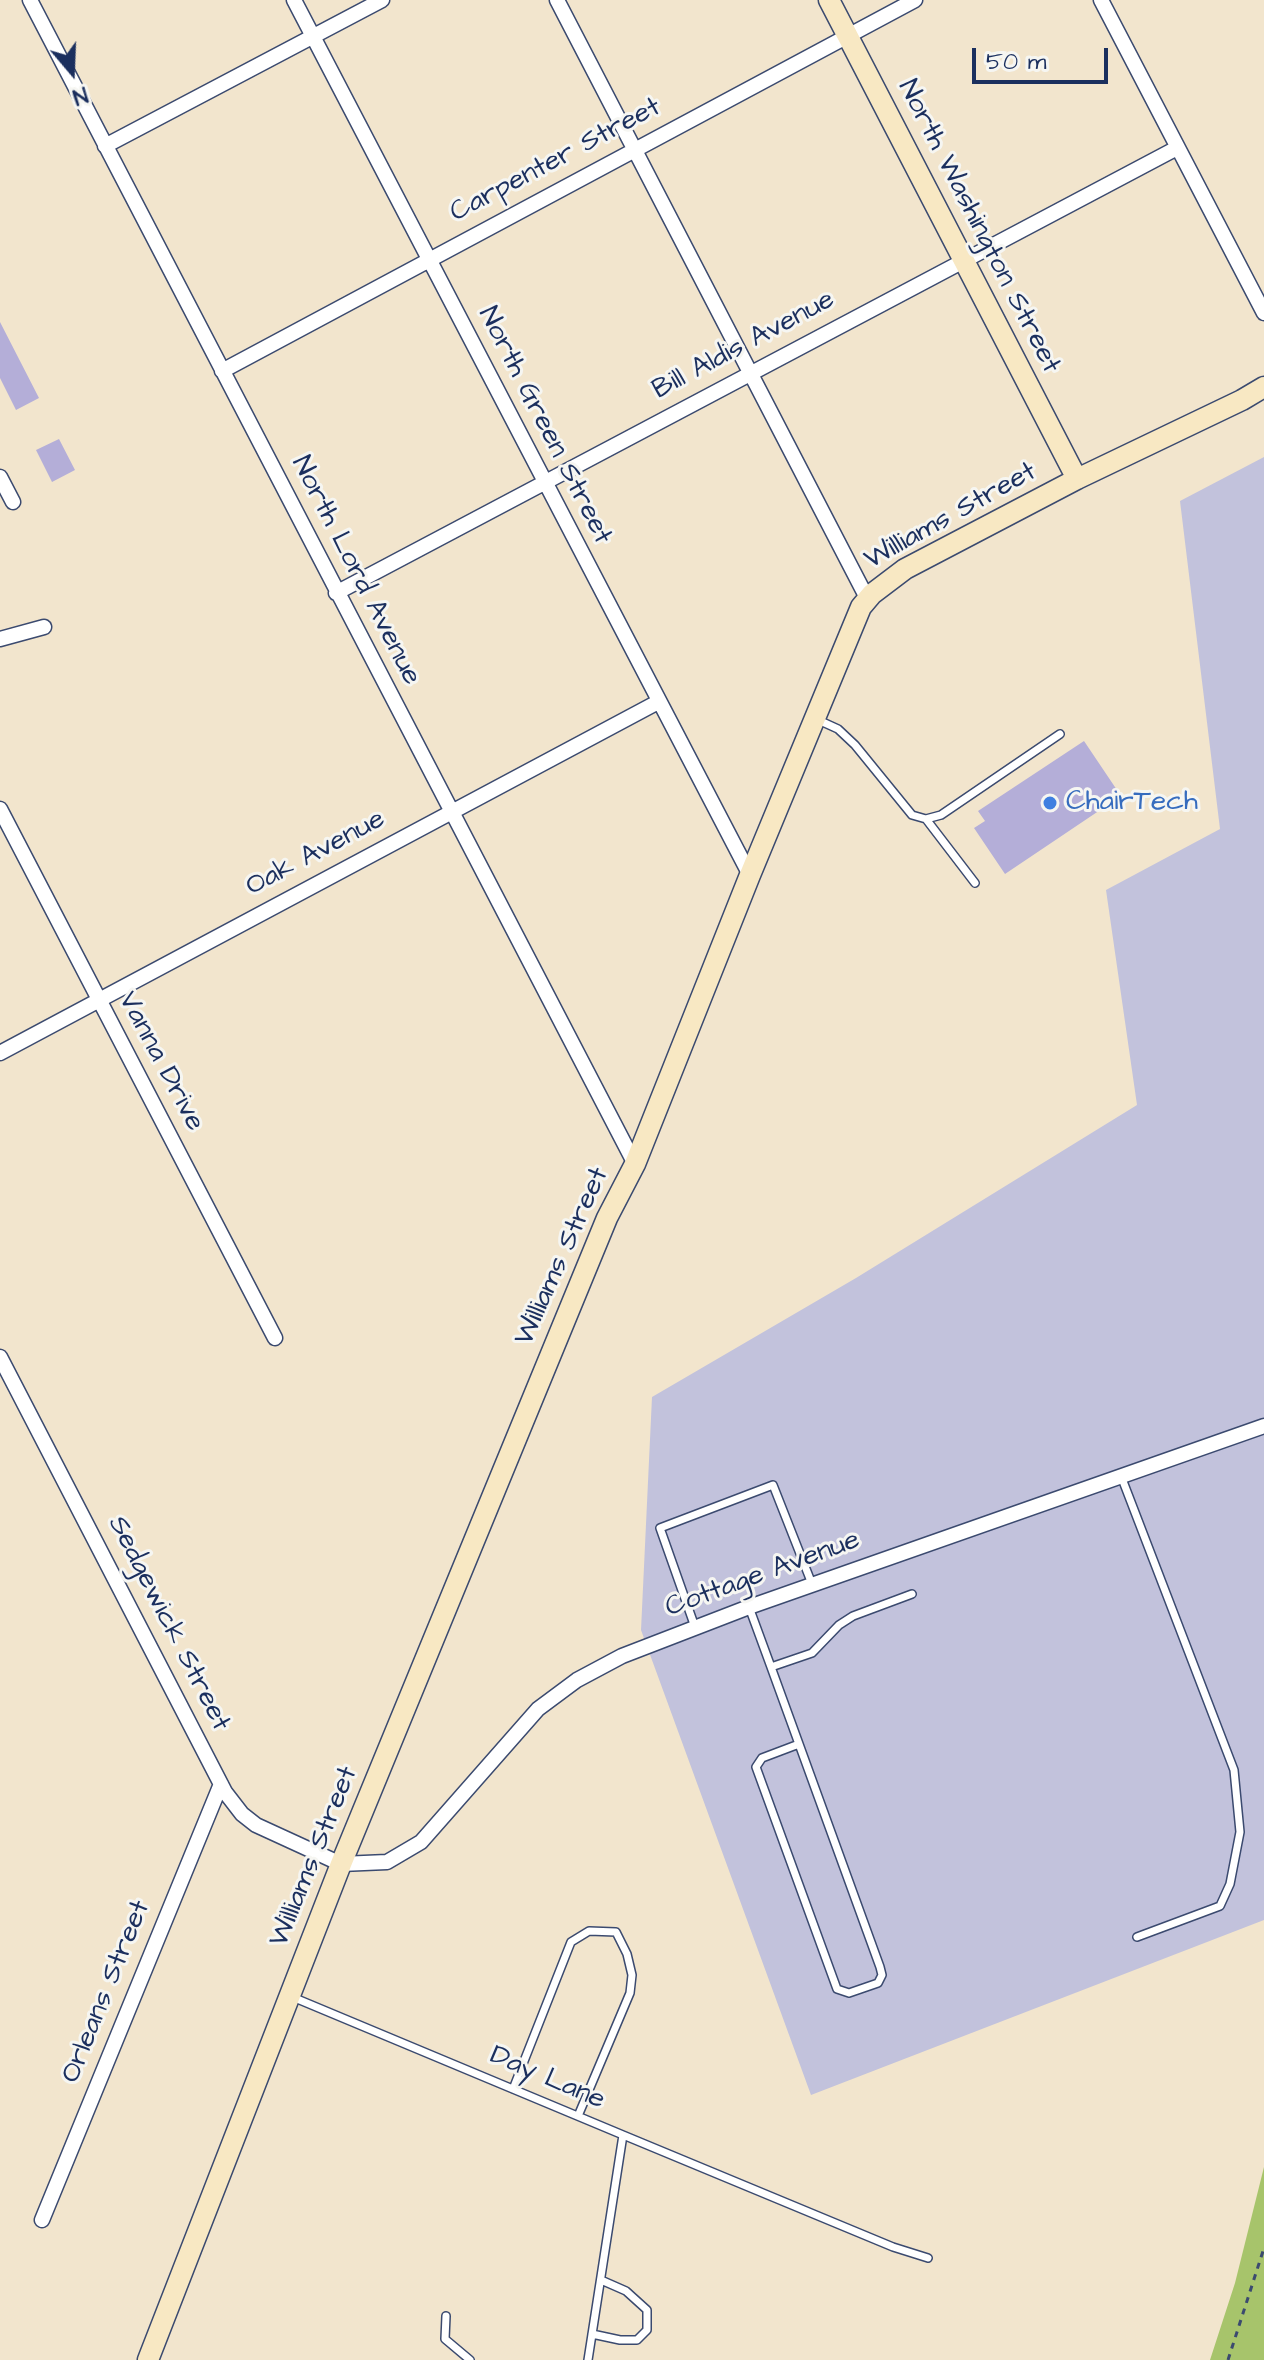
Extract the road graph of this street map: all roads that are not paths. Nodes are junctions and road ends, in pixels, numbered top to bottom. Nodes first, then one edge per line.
1 (30, 0) edge
2 (294, 0) edge
3 (382, 0) edge
4 (557, 0) edge
5 (829, 0) edge
6 (915, 0) edge
7 (1101, 0) edge
8 (847, 35) junction
9 (313, 37) junction
10 (105, 146) junction
11 (1177, 148) junction
12 (633, 149) junction
13 (428, 259) junction
14 (962, 260) junction
15 (1264, 313) edge
16 (222, 371) junction
17 (750, 373) junction
18 (1264, 387) edge
19 (0, 477) edge
20 (1077, 479) junction
21 (544, 481) junction
22 (13, 502) dead end
23 (336, 593) junction
24 (867, 598) junction
25 (44, 627) dead end
26 (0, 639) edge
27 (658, 702) junction
28 (814, 718) junction
29 (1060, 734) dead end
30 (0, 809) edge
31 (450, 812) junction
32 (926, 819) junction
33 (750, 875) junction
34 (975, 883) dead end
35 (98, 1000) junction
36 (0, 1053) edge
37 (635, 1164) junction
38 (275, 1338) dead end
39 (1, 1360) edge
40 (1264, 1426) edge
41 (1121, 1476) junction
42 (812, 1584) junction
43 (912, 1594) dead end
44 (749, 1607) junction
45 (695, 1627) junction
46 (771, 1667) junction
47 (799, 1744) junction
48 (221, 1784) junction
49 (341, 1864) junction
50 (1137, 1937) dead end
51 (288, 1995) junction
52 (513, 2089) junction
53 (578, 2116) junction
54 (623, 2135) junction
55 (42, 2220) dead end
56 (928, 2258) dead end
57 (601, 2280) junction
58 (446, 2316) dead end
59 (592, 2334) junction
60 (148, 2360) edge
61 (470, 2360) edge
62 (588, 2360) edge

1 - 10 street, North Lord Avenue
2 - 9 street, North Green Street
3 - 9 street
4 - 12 street
5 - 8 street, North Washington Street
6 - 8 street, Carpenter Street
7 - 11 street
8 - 12 street, Carpenter Street
8 - 14 street, North Washington Street
9 - 10 street
9 - 13 street, North Green Street
10 - 16 street, North Lord Avenue
11 - 14 street, Bill Aldis Avenue
11 - 15 street
12 - 13 street, Carpenter Street
12 - 17 street
13 - 16 street, Carpenter Street
13 - 21 street, North Green Street
14 - 17 street, Bill Aldis Avenue
14 - 20 street, North Washington Street
16 - 23 street, North Lord Avenue
17 - 21 street, Bill Aldis Avenue
17 - 24 street
18 - 20 street, Williams Street
19 - 22 street
20 - 24 street, Williams Street
21 - 23 street, Bill Aldis Avenue
21 - 27 street, North Green Street
23 - 31 street, North Lord Avenue
24 - 28 street, Williams Street
25 - 26 street
27 - 31 street, Oak Avenue
27 - 33 street, North Green Street
28 - 32 lane
28 - 33 street, Williams Street
29 - 32 lane
30 - 35 street, Vanna Drive
31 - 35 street, Oak Avenue
31 - 37 street, North Lord Avenue
32 - 34 lane
33 - 37 street, Williams Street
35 - 36 street, Oak Avenue
35 - 38 street, Vanna Drive
37 - 49 street, Williams Street
39 - 48 street, Sedgewick Street
40 - 41 street, Cottage Avenue
41 - 42 street, Cottage Avenue
41 - 50 lane
42 - 44 street, Cottage Avenue
42 - 45 lane
43 - 46 lane
44 - 45 street, Cottage Avenue
44 - 46 lane
45 - 49 street, Cottage Avenue
46 - 47 lane
47 - 47 lane
48 - 49 street, Sedgewick Street
48 - 55 street, Orleans Street
49 - 51 street, Williams Street
51 - 52 lane, Day Lane
51 - 60 street, Williams Street
52 - 53 lane, Day Lane
52 - 53 lane
53 - 54 lane, Day Lane
54 - 56 lane
54 - 57 lane, Day Lane
57 - 59 lane, Day Lane
57 - 59 lane
58 - 61 lane
59 - 62 lane, Day Lane

